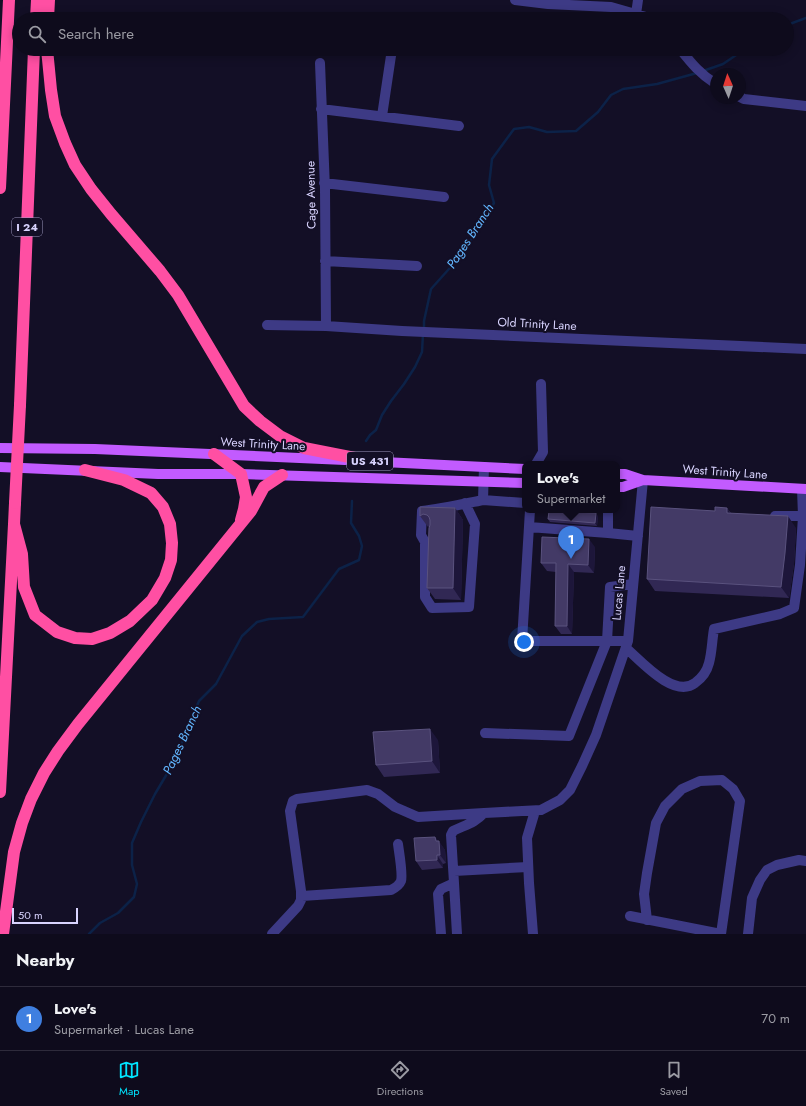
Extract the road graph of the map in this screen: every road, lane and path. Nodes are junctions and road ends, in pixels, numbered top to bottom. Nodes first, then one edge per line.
1 (4, 0) edge
2 (9, 0) edge
3 (37, 0) edge
4 (48, 0) edge
5 (515, 0) edge
6 (638, 0) edge
7 (548, 2) edge
8 (36, 12) edge
9 (48, 12) edge
10 (629, 12) edge
11 (636, 12) edge
12 (0, 32) edge
13 (34, 56) edge
14 (48, 56) edge
15 (391, 56) edge
16 (686, 56) edge
17 (320, 63) dead end
18 (710, 79) edge
19 (746, 99) edge
20 (806, 106) edge
21 (321, 109) junction
22 (382, 116) junction
23 (459, 126) dead end
24 (324, 183) junction
25 (0, 188) edge
26 (444, 197) dead end
27 (325, 261) junction
28 (417, 266) dead end
29 (267, 325) dead end
30 (326, 326) junction
31 (806, 349) edge
32 (541, 384) dead end
33 (0, 448) edge
34 (214, 454) junction
35 (370, 461) junction
36 (538, 461) edge
37 (0, 467) edge
38 (484, 467) junction
39 (522, 469) edge
40 (85, 470) junction
41 (241, 474) junction
42 (620, 474) edge
43 (282, 475) junction
44 (643, 480) junction
45 (484, 482) junction
46 (522, 483) edge
47 (620, 487) edge
48 (804, 489) edge
49 (483, 500) junction
50 (522, 503) edge
51 (465, 504) junction
52 (530, 513) edge
53 (608, 513) edge
54 (767, 516) edge
55 (804, 517) edge
56 (14, 524) junction
57 (239, 525) junction
58 (529, 527) junction
59 (608, 533) junction
60 (638, 536) junction
61 (633, 584) junction
62 (607, 641) junction
63 (627, 644) junction
64 (485, 734) dead end
65 (0, 792) edge
66 (535, 811) junction
67 (484, 813) junction
68 (398, 844) dead end
69 (806, 861) edge
70 (528, 867) junction
71 (454, 871) junction
72 (454, 883) junction
73 (302, 896) junction
74 (630, 916) dead end
75 (646, 920) junction
76 (3, 934) edge
77 (272, 934) edge
78 (441, 934) edge
79 (457, 934) edge
80 (533, 934) edge
81 (748, 934) edge

1 - 12 highway
2 - 25 highway
3 - 8 highway
4 - 9 highway
5 - 7 street
6 - 11 street
7 - 10 street
13 - 56 highway, I 24, bridge
14 - 35 highway
15 - 22 street
16 - 18 street
17 - 21 street, Cage Avenue
19 - 20 street
21 - 22 street
21 - 24 street, Cage Avenue
22 - 23 street
24 - 26 street
24 - 27 street, Cage Avenue
27 - 28 street
27 - 30 street, Cage Avenue
29 - 30 street, Old Trinity Lane
30 - 31 street, Old Trinity Lane
32 - 36 street
33 - 34 main road, West Trinity Lane / US 431
34 - 35 main road, West Trinity Lane / US 431
34 - 41 highway
35 - 38 main road, West Trinity Lane / US 431
37 - 40 main road, US 431
38 - 39 main road, West Trinity Lane / US 431
38 - 45 street
40 - 41 main road, US 431
40 - 56 highway
41 - 43 main road, US 431
41 - 57 highway
42 - 44 main road, West Trinity Lane
43 - 45 main road, US 431
43 - 57 highway
44 - 47 main road, West Trinity Lane
44 - 48 main road, West Trinity Lane
44 - 60 street, Lucas Lane
45 - 46 main road, US 431
45 - 49 street
48 - 55 street
49 - 50 street
49 - 51 street
51 - 51 street
52 - 58 street
53 - 59 street
54 - 55 street
55 - 63 street
56 - 65 highway, I 24
57 - 76 highway
58 - 59 street
58 - 62 street
59 - 60 street
60 - 61 street, Lucas Lane
61 - 62 street
61 - 63 street, Lucas Lane
62 - 63 street
62 - 64 street
63 - 66 street, Lucas Lane
66 - 67 street, Lucas Lane
66 - 70 street
67 - 71 street
67 - 73 street, Lucas Lane
68 - 73 street
69 - 81 street
70 - 71 street
70 - 80 street
71 - 72 street
72 - 78 street
72 - 79 street
73 - 77 street
74 - 75 street
75 - 75 street

